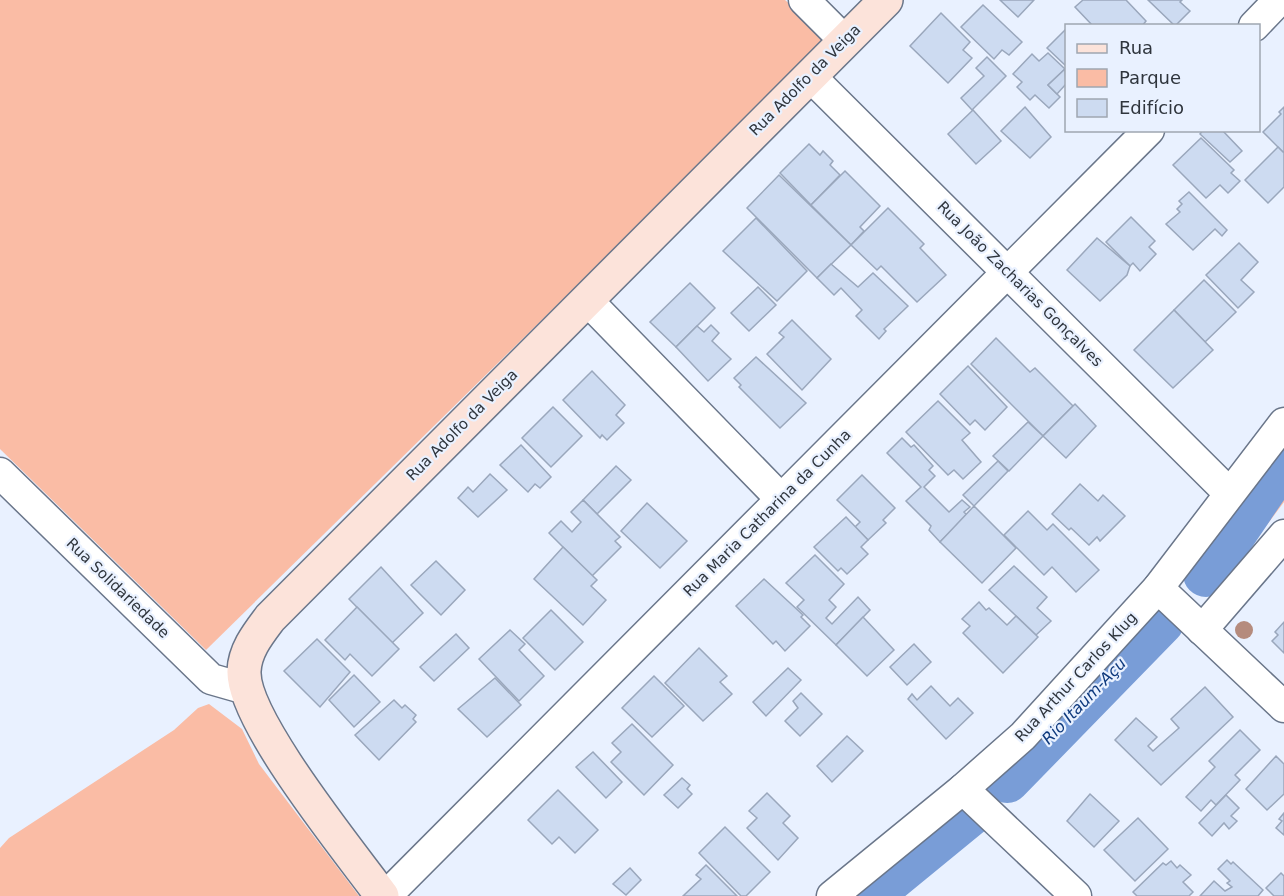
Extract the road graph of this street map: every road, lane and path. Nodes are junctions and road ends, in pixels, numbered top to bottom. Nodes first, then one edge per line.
1 (804, 0) edge
2 (886, 0) edge
3 (1279, 0) edge
4 (1256, 24) edge
5 (845, 41) junction
6 (810, 76) junction
7 (1147, 132) edge
8 (1008, 272) junction
9 (587, 300) junction
10 (1284, 423) edge
11 (0, 473) edge
12 (1230, 493) junction
13 (781, 499) junction
14 (1284, 535) edge
15 (1158, 588) junction
16 (1202, 630) junction
17 (246, 689) junction
18 (1284, 707) edge
19 (963, 789) junction
20 (384, 896) edge
21 (832, 896) edge
22 (1076, 896) edge

1 - 5 street
2 - 5 street, Rua Adolfo da Veiga
3 - 4 street
5 - 6 street, Rua Adolfo da Veiga
6 - 8 street, Rua João Zacharias Gonçalves
6 - 9 street, Rua Adolfo da Veiga
7 - 8 street, Rua Maria Catharina da Cunha
8 - 12 street, Rua João Zacharias Gonçalves
8 - 13 street, Rua Maria Catharina da Cunha
9 - 13 street
9 - 17 street, Rua Adolfo da Veiga
10 - 12 street, Rua Arthur Carlos Klug
11 - 17 street, Rua Solidariedade
12 - 15 street, Rua Arthur Carlos Klug
13 - 20 street, Rua Maria Catharina da Cunha
14 - 16 street
15 - 16 street
15 - 19 street, Rua Arthur Carlos Klug
16 - 18 street
17 - 20 street, Rua Adolfo da Veiga
19 - 21 street, Rua Arthur Carlos Klug
19 - 22 street

